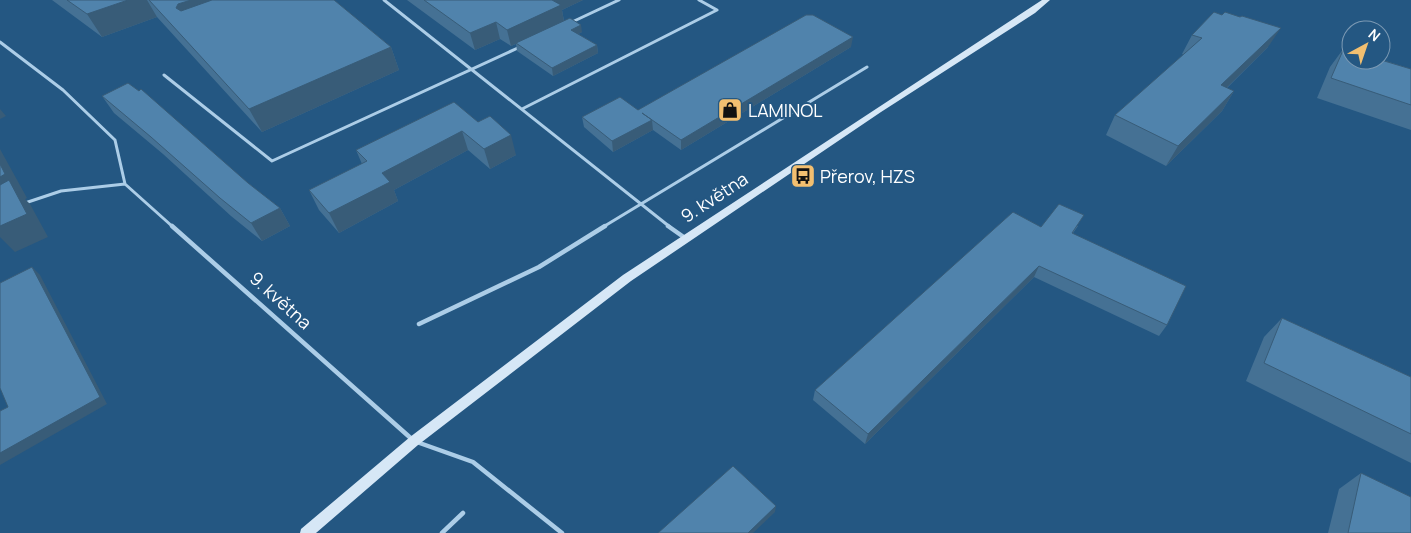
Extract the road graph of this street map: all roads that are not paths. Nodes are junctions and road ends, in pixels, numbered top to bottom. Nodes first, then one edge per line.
1 (384, 0) edge
2 (619, 0) edge
3 (700, 0) edge
4 (1046, 0) edge
5 (567, 24) edge
6 (0, 42) edge
7 (524, 45) edge
8 (866, 67) dead end
9 (472, 69) junction
10 (164, 75) dead end
11 (522, 109) junction
12 (125, 184) junction
13 (22, 204) edge
14 (638, 204) junction
15 (684, 238) junction
16 (419, 324) dead end
17 (414, 441) junction
18 (463, 513) dead end
19 (306, 533) edge
20 (442, 533) edge
21 (562, 533) edge

1 - 9 lane
2 - 5 lane
3 - 11 lane
4 - 15 street, 9. května
6 - 12 lane
7 - 9 lane
8 - 14 lane
9 - 10 lane
9 - 11 lane
11 - 14 lane
12 - 13 lane
12 - 17 lane, 9. května
14 - 15 lane
14 - 16 lane
15 - 17 street, 9. května
17 - 19 street, 9. května
17 - 21 lane
18 - 20 lane

